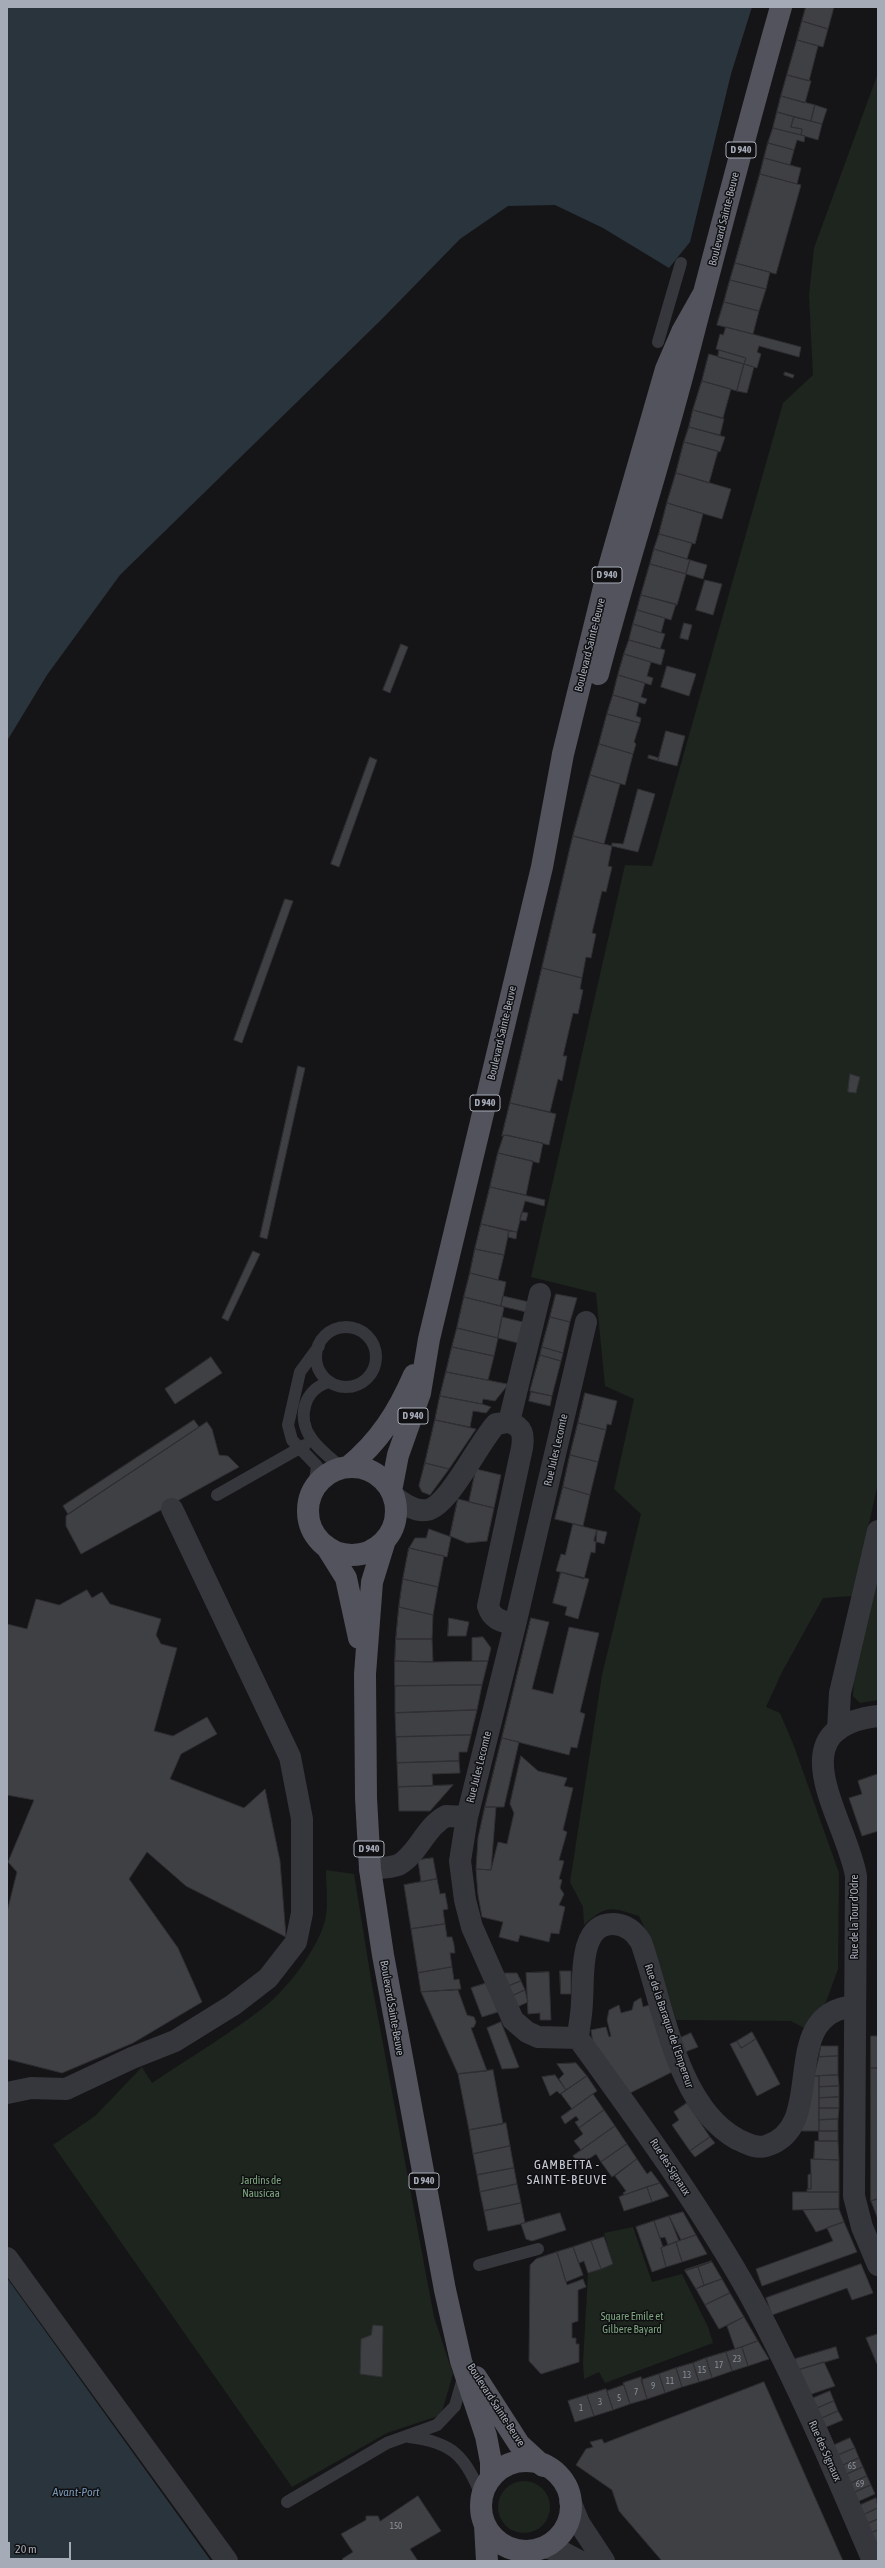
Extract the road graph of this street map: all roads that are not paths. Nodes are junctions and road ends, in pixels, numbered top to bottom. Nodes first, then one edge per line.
1 (781, 7) edge
2 (680, 264) dead end
3 (658, 342) dead end
4 (540, 1294) dead end
5 (586, 1322) dead end
6 (429, 1339) junction
7 (319, 1346) junction
8 (330, 1382) junction
9 (510, 1422) junction
10 (313, 1440) junction
11 (300, 1448) junction
12 (345, 1468) junction
13 (314, 1490) junction
14 (393, 1494) junction
15 (217, 1495) dead end
16 (172, 1510) dead end
17 (878, 1531) edge
18 (385, 1540) junction
19 (326, 1546) junction
20 (515, 1625) junction
21 (365, 1674) junction
22 (878, 1716) edge
23 (838, 1730) junction
24 (467, 1816) junction
25 (370, 1869) junction
26 (855, 2006) junction
27 (578, 2038) junction
28 (7, 2092) edge
29 (538, 2249) dead end
30 (7, 2258) edge
31 (479, 2265) dead end
32 (878, 2265) edge
33 (456, 2339) junction
34 (464, 2370) junction
35 (401, 2437) junction
36 (543, 2466) junction
37 (491, 2478) junction
38 (482, 2497) junction
39 (570, 2501) junction
40 (287, 2502) dead end
41 (485, 2525) junction
42 (533, 2553) edge
43 (227, 2561) edge
44 (487, 2561) edge
45 (579, 2561) edge
46 (604, 2561) edge
47 (873, 2561) edge

1 - 6 main road, Boulevard Sainte-Beuve / D 940
2 - 3 lane
4 - 9 street
5 - 20 street, Rue Jules Lecomte
6 - 12 main road, Boulevard Sainte-Beuve / D 940
6 - 14 main road, Boulevard Sainte-Beuve / D 940
7 - 8 lane
7 - 8 lane
7 - 11 lane
8 - 10 lane
9 - 14 street
9 - 20 street
10 - 11 lane
10 - 12 lane
11 - 13 lane
11 - 15 lane
12 - 13 main road
12 - 14 main road
13 - 19 main road
14 - 18 main road
16 - 28 street
17 - 23 street
18 - 19 main road
18 - 21 main road, Boulevard Sainte-Beuve / D 940
19 - 21 main road, Boulevard Sainte-Beuve / D 940
20 - 24 street, Rue Jules Lecomte
21 - 25 main road, Boulevard Sainte-Beuve / D 940
22 - 23 street
23 - 26 street, Rue de la Tour d'Odre
24 - 25 street, Rue Jules Lecomte
24 - 27 street
25 - 33 main road, Boulevard Sainte-Beuve / D 940
26 - 27 street, Rue de la Baraque de l'Empereur
26 - 32 street, Rue de la Tour d'Odre
27 - 47 street, Rue des Signaux
29 - 31 lane
30 - 43 street
33 - 34 main road, Boulevard Sainte-Beuve / D 940
33 - 36 main road, Boulevard Sainte-Beuve / D 940
34 - 35 lane
34 - 37 main road, Boulevard Sainte-Beuve / D 940
35 - 38 lane
35 - 40 lane
36 - 37 main road
36 - 39 main road
37 - 38 main road
38 - 41 main road
39 - 42 main road
39 - 46 street
41 - 42 main road
41 - 44 main road
42 - 45 street

